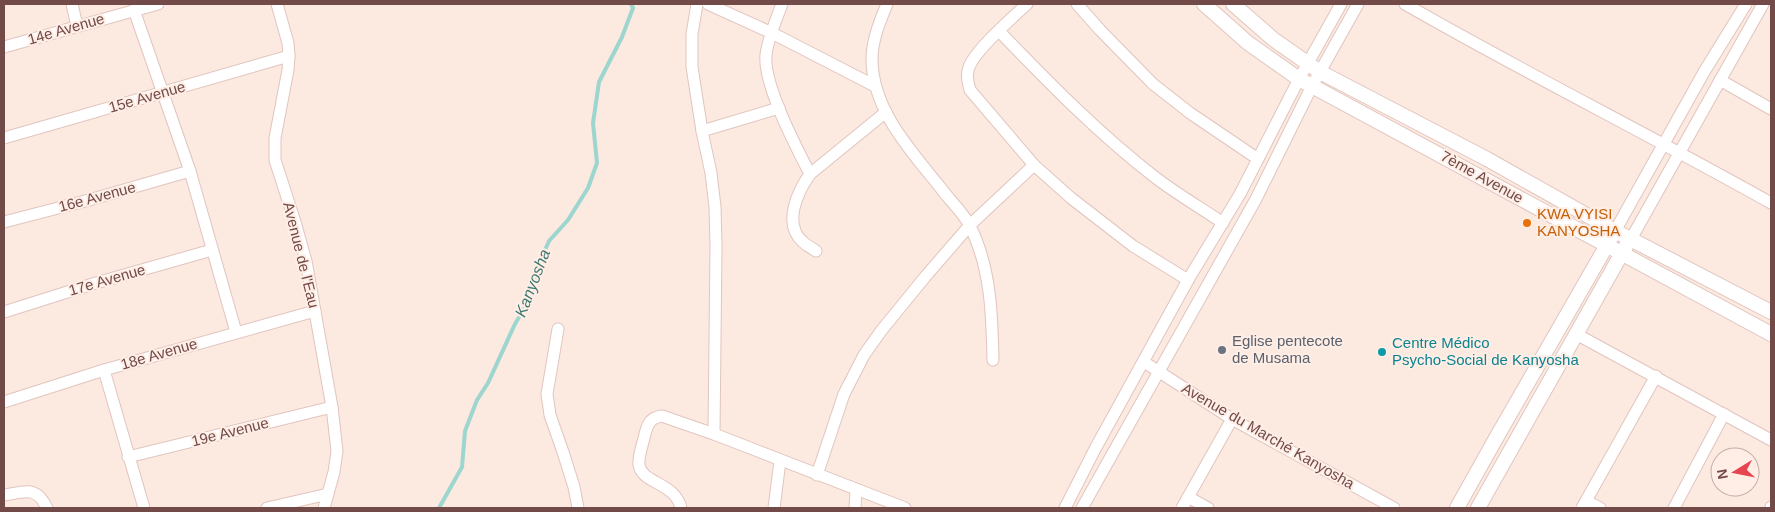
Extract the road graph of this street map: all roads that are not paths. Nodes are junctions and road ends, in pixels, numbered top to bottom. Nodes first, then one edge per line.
1 (72, 4) edge
2 (158, 4) edge
3 (277, 4) edge
4 (696, 4) edge
5 (708, 4) edge
6 (782, 4) edge
7 (887, 4) edge
8 (1027, 4) edge
9 (1077, 4) edge
10 (1204, 4) edge
11 (1233, 4) edge
12 (1342, 4) edge
13 (1358, 4) edge
14 (1405, 4) edge
15 (1746, 4) edge
16 (1763, 4) edge
17 (134, 10) junction
18 (77, 26) junction
19 (999, 31) junction
20 (772, 33) junction
21 (4, 46) edge
22 (289, 56) junction
23 (1307, 64) junction
24 (1320, 72) junction
25 (1299, 78) junction
26 (1720, 80) junction
27 (875, 86) junction
28 (1312, 86) junction
29 (163, 93) junction
30 (779, 108) junction
31 (1771, 109) edge
32 (886, 112) junction
33 (702, 131) junction
34 (4, 138) edge
35 (1664, 143) junction
36 (1680, 152) junction
37 (1258, 159) junction
38 (1034, 165) junction
39 (190, 172) junction
40 (810, 174) junction
41 (1771, 203) edge
42 (4, 222) edge
43 (1223, 223) junction
44 (970, 225) junction
45 (1615, 231) junction
46 (1631, 239) junction
47 (1607, 244) junction
48 (212, 250) junction
49 (816, 251) dead end
50 (1622, 253) junction
51 (1188, 280) junction
52 (315, 311) junction
53 (4, 312) edge
54 (1771, 312) edge
55 (558, 329) dead end
56 (236, 332) junction
57 (1576, 334) junction
58 (1771, 334) edge
59 (993, 360) dead end
60 (1144, 362) junction
61 (104, 370) junction
62 (1159, 372) junction
63 (1656, 376) junction
64 (4, 402) edge
65 (332, 407) junction
66 (1724, 414) junction
67 (1232, 419) junction
68 (714, 434) junction
69 (1771, 440) edge
70 (128, 457) junction
71 (780, 461) junction
72 (817, 475) junction
73 (856, 490) junction
74 (328, 494) junction
75 (4, 495) edge
76 (1188, 497) junction
77 (1584, 504) edge
78 (47, 508) edge
79 (144, 508) edge
80 (267, 508) edge
81 (324, 508) edge
82 (578, 508) edge
83 (681, 508) edge
84 (774, 508) edge
85 (855, 508) edge
86 (905, 508) edge
87 (1065, 508) edge
88 (1082, 508) edge
89 (1182, 508) edge
90 (1208, 508) edge
91 (1394, 508) edge
92 (1457, 508) edge
93 (1478, 508) edge
94 (1600, 508) edge
95 (1674, 508) edge

1 - 18 street
2 - 17 street, 14e Avenue
3 - 22 street, Avenue de l'Eau
4 - 33 street
5 - 20 street
6 - 20 street
7 - 27 street
8 - 19 street
9 - 37 street
10 - 25 street, 7ème Avenue
11 - 23 street, 7ème Avenue
12 - 23 street
13 - 24 street
14 - 35 street
15 - 35 street
16 - 26 street
17 - 18 street, 14e Avenue
17 - 29 street
18 - 21 street, 14e Avenue
19 - 38 street
19 - 43 street
20 - 27 street
20 - 30 street
22 - 29 street, 15e Avenue
22 - 52 street, Avenue de l'Eau
23 - 24 street, 7ème Avenue
23 - 25 street
24 - 28 street
24 - 45 street, 7ème Avenue
25 - 28 street, 7ème Avenue
25 - 37 street
26 - 31 street
26 - 36 street
27 - 32 street
28 - 47 street, 7ème Avenue
28 - 62 street
29 - 34 street, 15e Avenue
29 - 39 street
30 - 33 street
30 - 40 street
32 - 40 street
32 - 44 street
33 - 68 street
35 - 36 street
35 - 45 street
36 - 41 street
36 - 46 street
37 - 43 street
38 - 44 street
38 - 51 street
39 - 42 street, 16e Avenue
39 - 48 street
40 - 49 street
43 - 51 street
44 - 59 street
44 - 72 street
45 - 46 street, 7ème Avenue
45 - 47 street
46 - 50 street
46 - 54 street, 7ème Avenue
47 - 50 street, 7ème Avenue
47 - 92 street
48 - 53 street, 17e Avenue
48 - 56 street
50 - 57 street
50 - 58 street, 7ème Avenue
51 - 60 street
52 - 56 street, 18e Avenue
52 - 65 street, Avenue de l'Eau
55 - 82 street
56 - 61 street, 18e Avenue
57 - 63 street
57 - 93 street
60 - 62 street, Avenue du Marché Kanyosha
60 - 87 street
61 - 64 street, 18e Avenue
61 - 70 street
62 - 67 street, Avenue du Marché Kanyosha
62 - 88 street
63 - 66 street
63 - 77 street
65 - 70 street, 19e Avenue
65 - 74 street, Avenue de l'Eau
66 - 69 street
66 - 95 street
67 - 76 street
67 - 91 street, Avenue du Marché Kanyosha
68 - 71 street
68 - 83 street
70 - 79 street
71 - 72 street
71 - 84 street
72 - 73 street
73 - 85 street
73 - 86 street
74 - 80 street
74 - 81 street, Avenue de l'Eau
75 - 78 street
76 - 89 street
76 - 90 street
77 - 94 street

